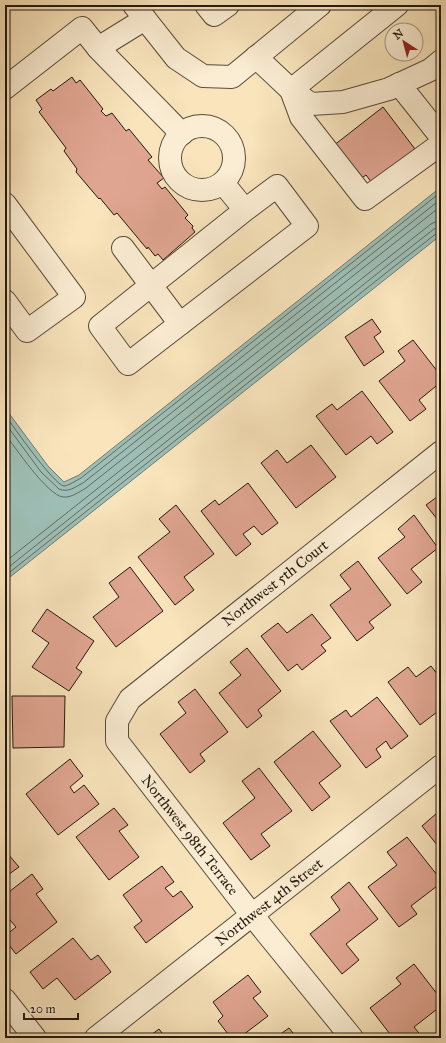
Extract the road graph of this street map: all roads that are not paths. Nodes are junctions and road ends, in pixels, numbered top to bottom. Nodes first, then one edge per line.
1 (206, 5) edge
2 (228, 5) edge
3 (320, 5) edge
4 (397, 5) edge
5 (139, 12) edge
6 (98, 48) junction
7 (256, 57) junction
8 (441, 61) edge
9 (399, 84) junction
10 (5, 88) edge
11 (291, 90) junction
12 (182, 134) junction
13 (441, 137) edge
14 (441, 144) edge
15 (223, 183) junction
16 (5, 204) edge
17 (245, 210) junction
18 (122, 248) dead end
19 (150, 285) junction
20 (5, 301) edge
21 (180, 324) junction
22 (441, 452) edge
23 (117, 721) joint
24 (441, 766) edge
25 (252, 915) junction
26 (5, 1000) edge
27 (35, 1038) edge
28 (96, 1038) edge
29 (352, 1038) edge

1 - 2 street
3 - 7 street
4 - 11 street
5 - 6 street
5 - 7 street
6 - 10 street
6 - 12 street
7 - 11 street
8 - 9 street
9 - 11 street
9 - 13 street
11 - 14 street
12 - 15 street
12 - 15 street
15 - 17 street
16 - 20 street
17 - 19 street
17 - 21 street
18 - 19 street
19 - 21 street
19 - 21 street
22 - 23 street, Northwest 5th Court
23 - 25 street, Northwest 98th Terrace
24 - 25 street, Northwest 4th Street
25 - 28 street, Northwest 4th Street
25 - 29 street, Northwest 98th Terrace
26 - 27 street

